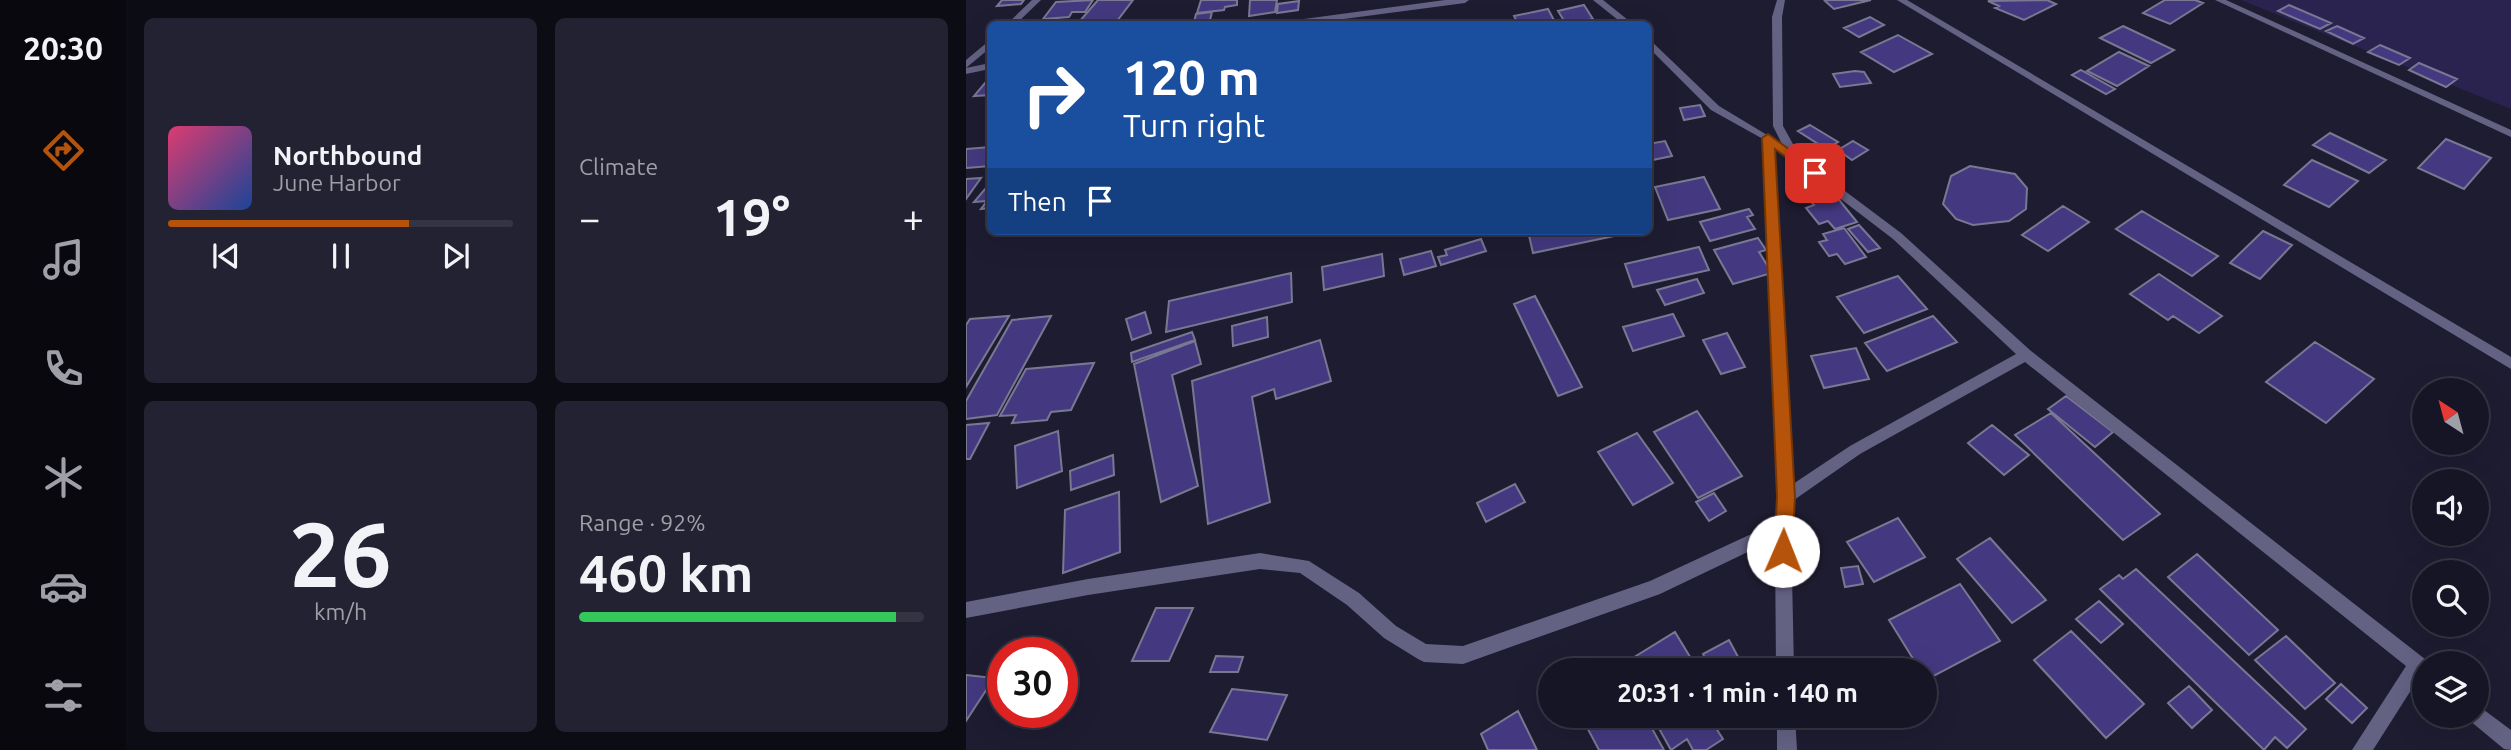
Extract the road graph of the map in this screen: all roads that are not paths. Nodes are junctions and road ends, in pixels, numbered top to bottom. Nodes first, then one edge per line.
1 (1037, 0) edge
2 (1465, 0) edge
3 (1597, 0) edge
4 (1781, 0) edge
5 (1901, 0) edge
6 (2219, 0) edge
7 (1014, 21) edge
8 (1311, 21) edge
9 (1624, 21) edge
10 (1652, 45) edge
11 (987, 46) edge
12 (987, 66) edge
13 (966, 68) edge
14 (2511, 134) edge
15 (1768, 138) junction
16 (1795, 158) junction
17 (2026, 355) junction
18 (2511, 364) edge
19 (1786, 497) junction
20 (1783, 527) junction
21 (966, 610) edge
22 (1786, 658) edge
23 (2412, 659) edge
24 (2412, 679) edge
25 (2489, 724) edge
26 (1786, 728) edge
27 (2511, 742) edge
28 (1787, 750) edge
29 (2362, 750) edge

1 - 7 street
2 - 8 street
3 - 9 street
4 - 16 street
5 - 18 street
6 - 14 street
10 - 15 street
11 - 13 street
12 - 13 street
15 - 16 street
15 - 19 street
16 - 17 street
17 - 19 street
17 - 23 street
19 - 20 street
20 - 21 street
20 - 22 street
24 - 29 street
25 - 27 street
26 - 28 street

